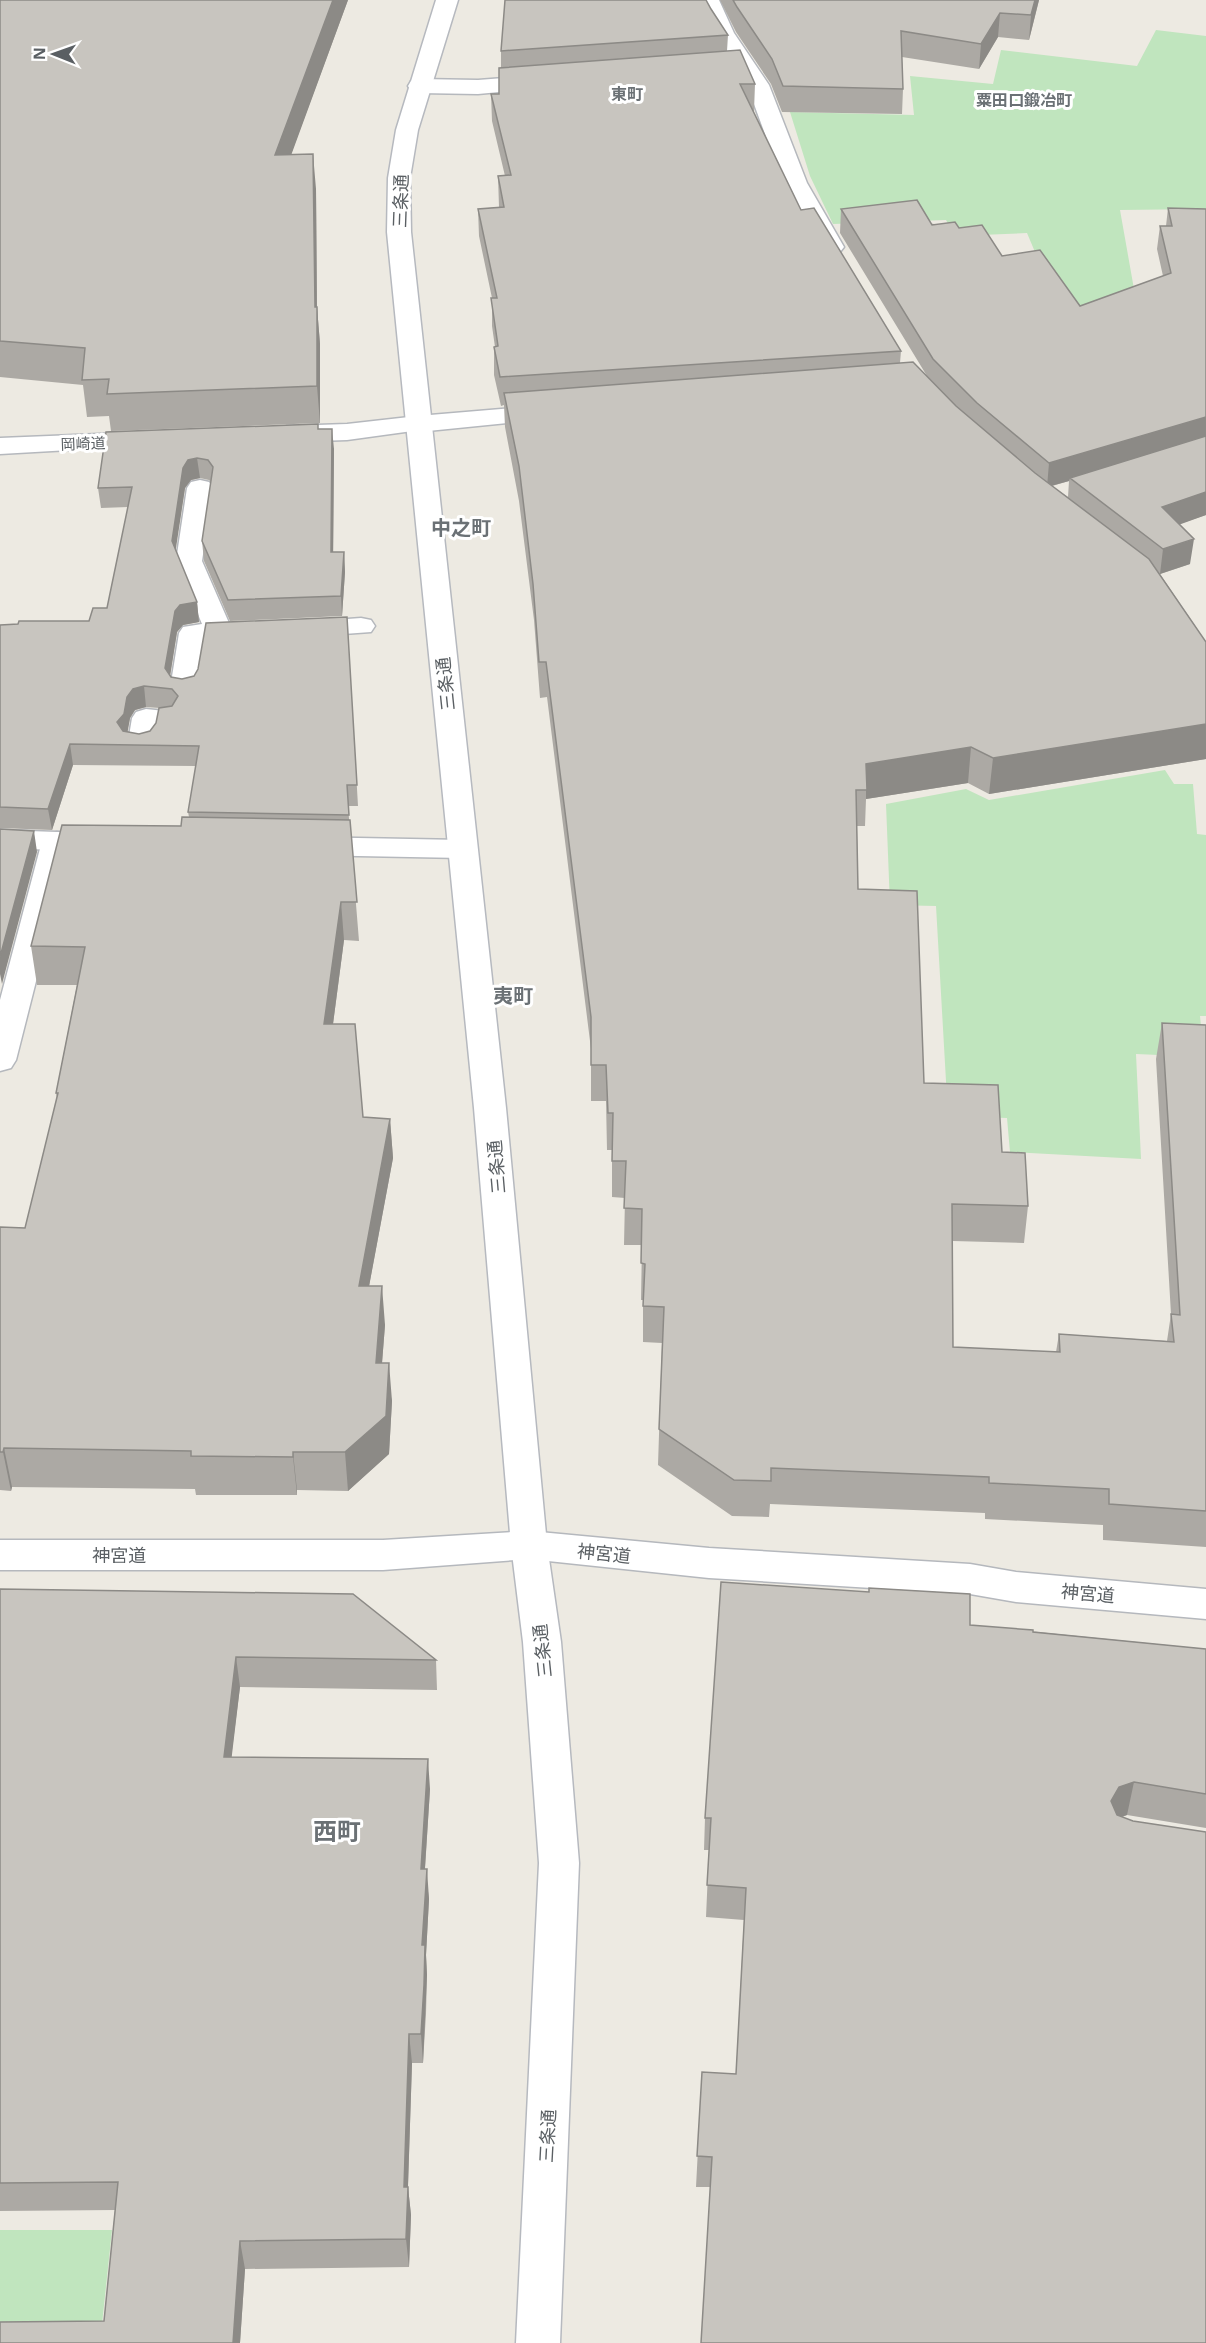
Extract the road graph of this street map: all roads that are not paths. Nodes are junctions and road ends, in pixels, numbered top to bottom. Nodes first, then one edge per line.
1 (447, 0) edge
2 (708, 0) edge
3 (568, 80) edge
4 (419, 86) junction
5 (844, 267) edge
6 (568, 411) edge
7 (418, 424) junction
8 (264, 435) edge
9 (171, 439) edge
10 (0, 446) edge
11 (200, 488) dead end
12 (361, 626) dead end
13 (219, 632) junction
14 (136, 743) edge
15 (0, 838) edge
16 (57, 841) junction
17 (128, 842) edge
18 (282, 846) edge
19 (462, 849) junction
20 (0, 1060) edge
21 (529, 1545) junction
22 (0, 1555) edge
23 (1206, 1604) edge
24 (538, 2343) edge

1 - 4 main road, 三条通
2 - 5 main road
3 - 4 main road
4 - 7 main road, 三条通
6 - 7 main road
7 - 8 main road
7 - 19 main road, 三条通
9 - 10 main road, 岡崎道
11 - 13 main road
12 - 13 main road
13 - 14 main road
15 - 16 main road
16 - 17 main road
16 - 20 main road
18 - 19 main road
19 - 21 main road, 三条通
21 - 22 main road, 神宮道
21 - 23 main road, 神宮道
21 - 24 main road, 三条通

